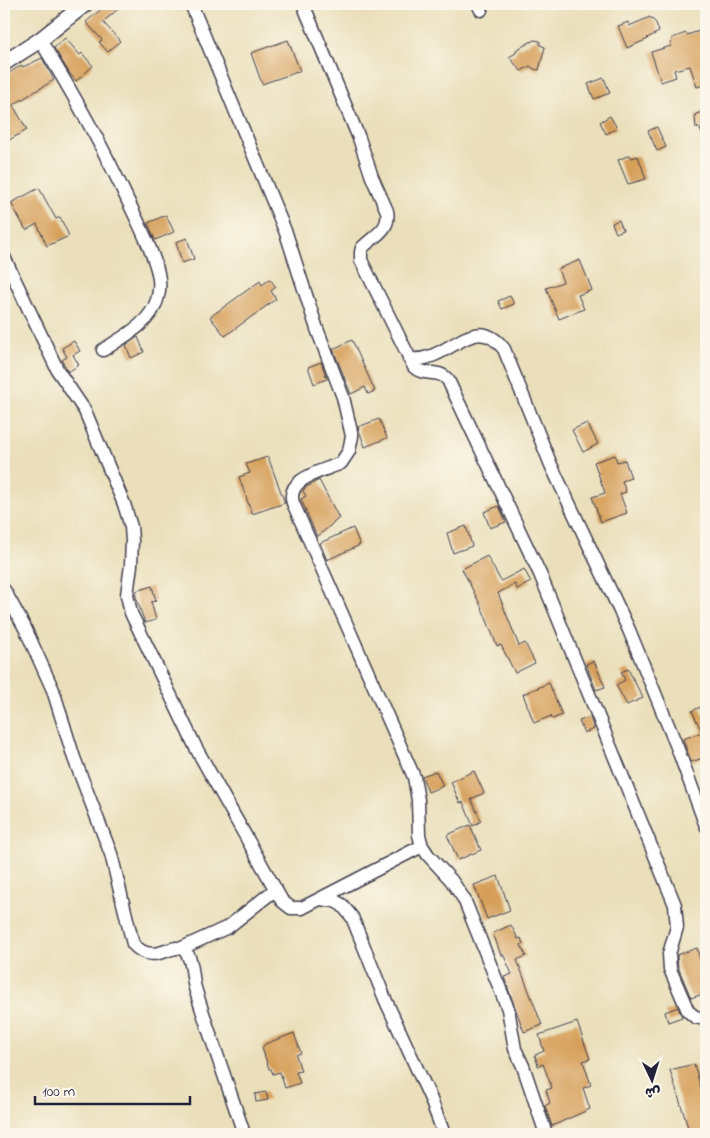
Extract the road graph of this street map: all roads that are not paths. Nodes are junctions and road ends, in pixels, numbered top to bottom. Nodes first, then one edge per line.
1 (85, 4) edge
2 (192, 4) edge
3 (303, 4) edge
4 (40, 40) junction
5 (4, 63) edge
6 (4, 257) edge
7 (103, 350) dead end
8 (409, 359) junction
9 (4, 590) edge
10 (706, 826) edge
11 (422, 846) junction
12 (276, 889) junction
13 (320, 899) junction
14 (182, 948) junction
15 (706, 1019) edge
16 (244, 1134) edge
17 (444, 1134) edge
18 (546, 1134) edge

1 - 4 main road
2 - 11 street
3 - 8 street
4 - 5 main road
4 - 7 street
6 - 12 street
8 - 10 street
8 - 15 street
9 - 14 street
11 - 13 street
11 - 18 street
12 - 13 street
12 - 14 street
13 - 17 street
14 - 16 street

